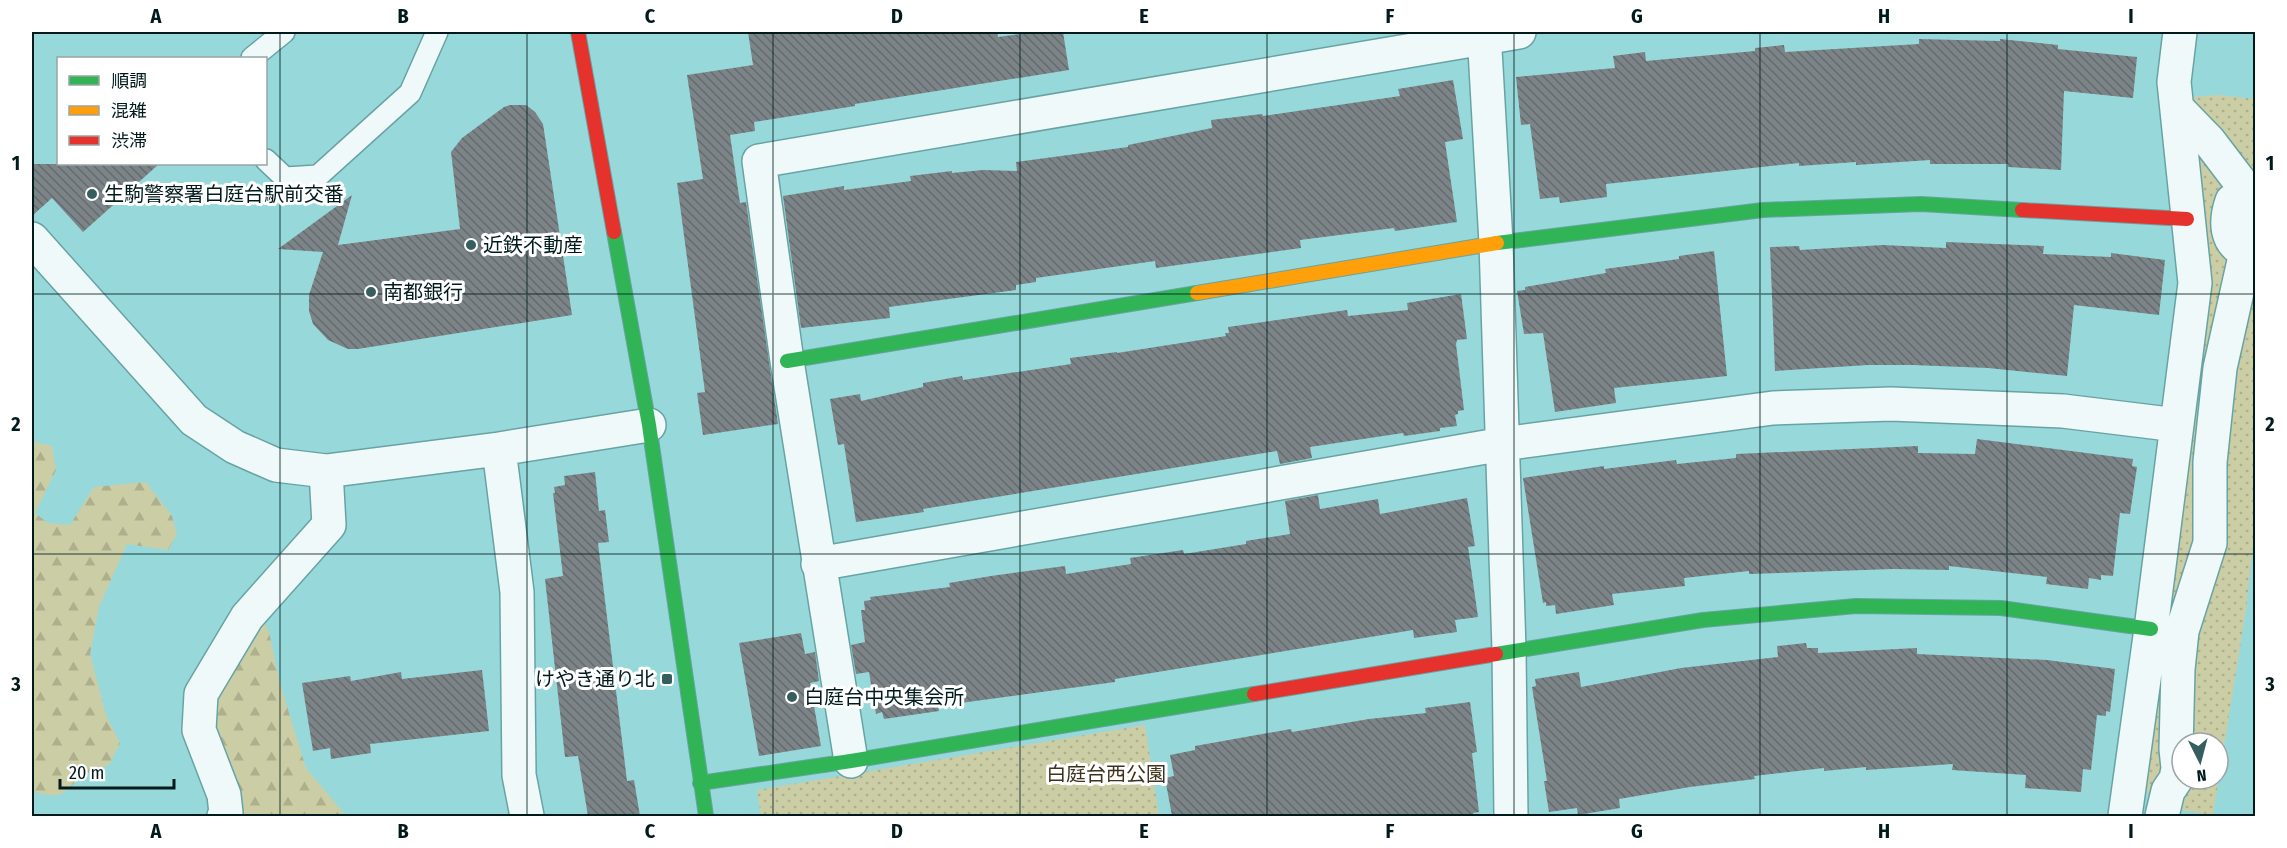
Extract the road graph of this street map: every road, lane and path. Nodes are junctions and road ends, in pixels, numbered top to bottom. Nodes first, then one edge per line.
1 (284, 32) edge
2 (438, 32) edge
3 (578, 32) edge
4 (1519, 32) edge
5 (2180, 32) edge
6 (1484, 34) edge
7 (253, 57) edge
8 (2177, 108) junction
9 (267, 161) edge
10 (2187, 219) junction
11 (32, 238) edge
12 (1496, 243) junction
13 (786, 361) junction
14 (649, 425) junction
15 (2177, 426) junction
16 (1503, 444) junction
17 (500, 448) junction
18 (326, 471) junction
19 (818, 564) junction
20 (2151, 629) junction
21 (1509, 650) junction
22 (851, 761) junction
23 (700, 783) junction
24 (224, 816) edge
25 (527, 816) edge
26 (706, 816) edge
27 (1511, 816) edge
28 (2125, 816) edge
29 (2162, 816) edge

1 - 7 lane
2 - 9 lane
3 - 14 street
4 - 6 street
5 - 8 street
6 - 12 street
6 - 13 street
8 - 10 street
8 - 29 street
10 - 12 street
10 - 15 street
11 - 18 street
12 - 13 street
12 - 16 street
13 - 19 street
14 - 17 street
14 - 23 street
15 - 16 street
15 - 20 street
16 - 19 street
16 - 21 street
17 - 18 street
17 - 25 street
18 - 24 street
19 - 22 street
20 - 21 street
20 - 28 street
21 - 22 street
21 - 27 street
22 - 23 street
23 - 26 street

